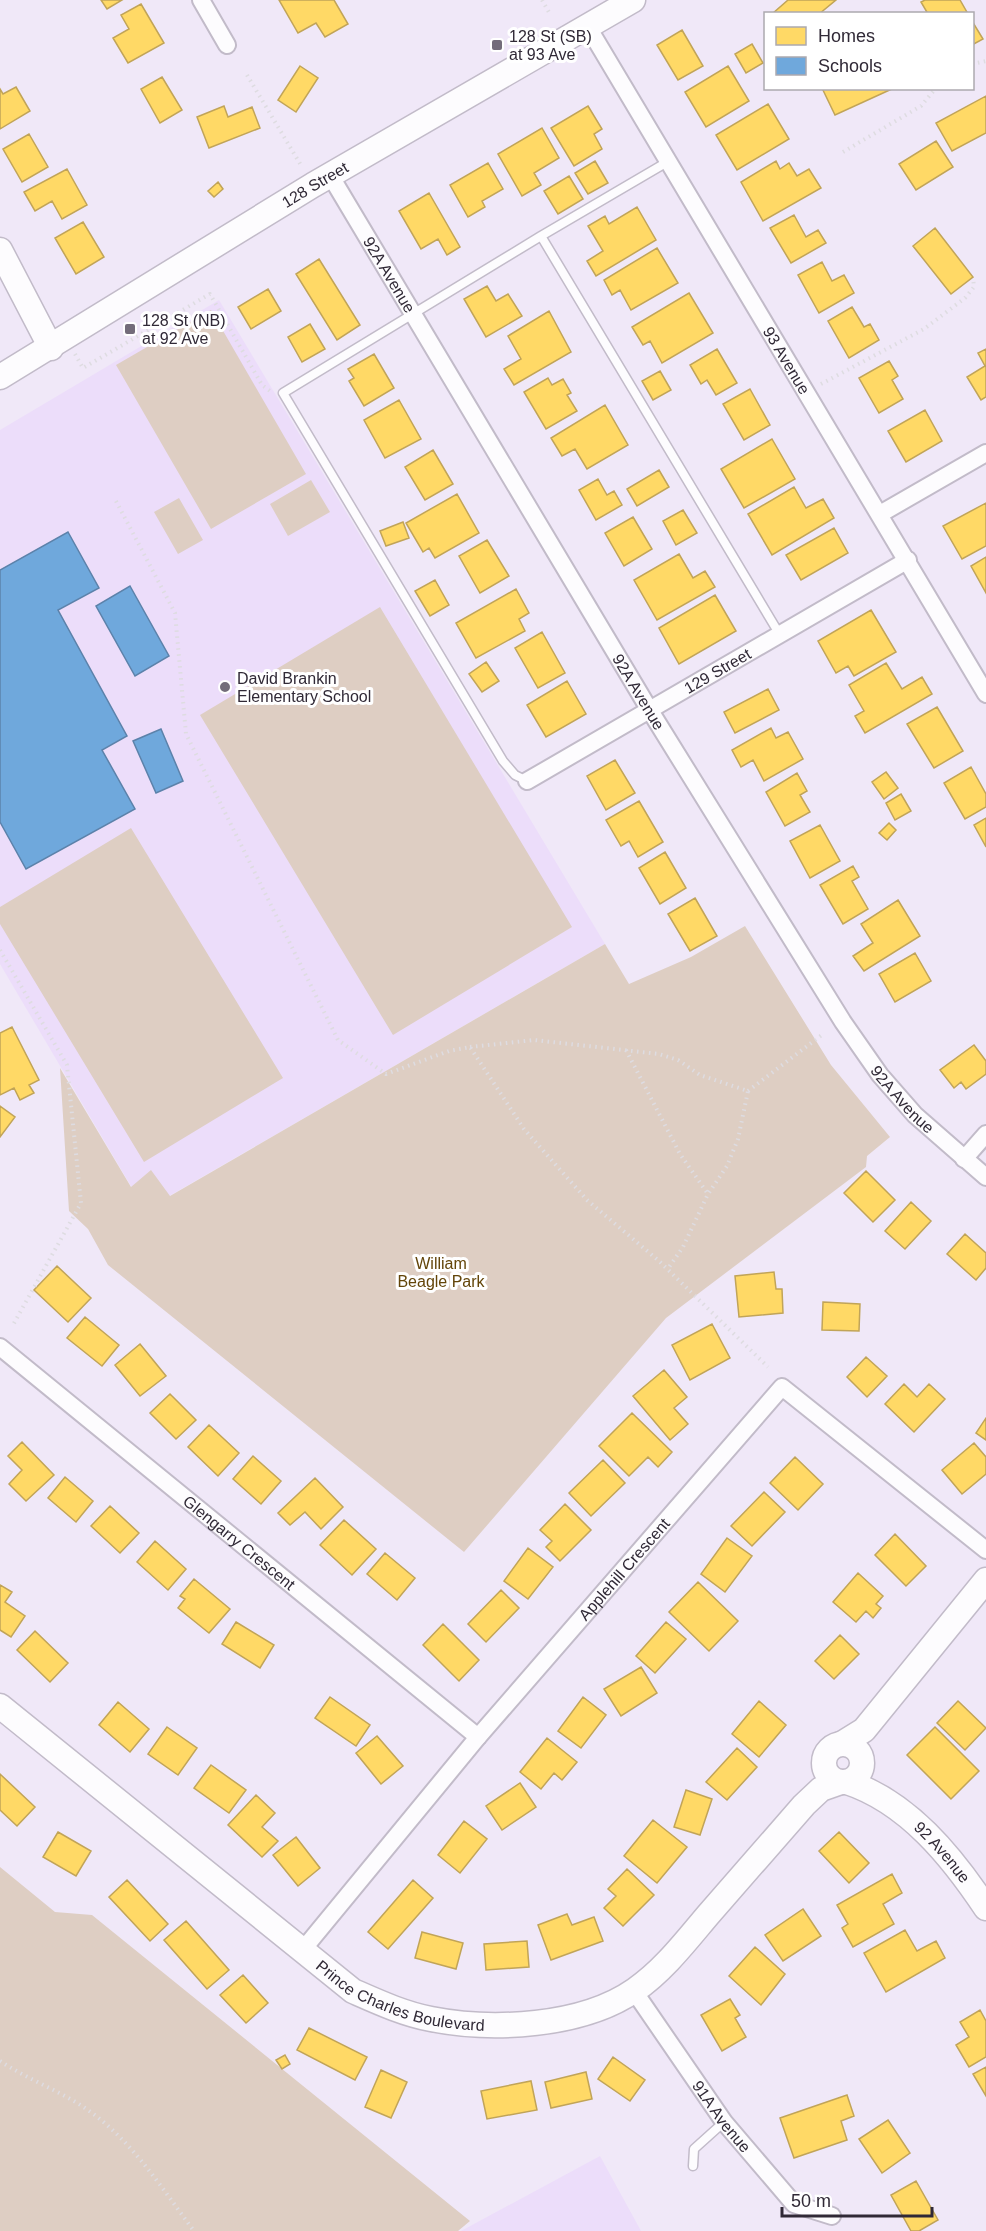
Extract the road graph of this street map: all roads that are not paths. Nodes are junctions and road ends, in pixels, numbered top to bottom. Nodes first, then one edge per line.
1 (201, 0) edge
2 (633, 0) edge
3 (588, 27) junction
4 (227, 45) dead end
5 (669, 161) junction
6 (330, 175) junction
7 (541, 236) junction
8 (0, 250) edge
9 (413, 314) junction
10 (51, 348) junction
11 (0, 377) edge
12 (986, 453) edge
13 (880, 514) junction
14 (908, 560) junction
15 (780, 635) junction
16 (986, 694) edge
17 (649, 709) junction
18 (528, 781) joint
19 (986, 1134) edge
20 (964, 1159) junction
21 (986, 1177) edge
22 (0, 1347) edge
23 (986, 1550) edge
24 (986, 1580) edge
25 (0, 1706) edge
26 (478, 1737) junction
27 (853, 1759) junction
28 (804, 1805) junction
29 (986, 1908) edge
30 (301, 1952) junction
31 (634, 1991) junction
32 (724, 2122) junction
33 (693, 2166) dead end
34 (832, 2216) dead end

1 - 4 street
2 - 3 street, 128 Street
3 - 5 street, 93 Avenue
3 - 6 street, 128 Street
5 - 7 lane
5 - 13 street, 93 Avenue
6 - 9 street, 92A Avenue
6 - 10 street, 128 Street
7 - 9 lane
7 - 15 lane
8 - 10 street
9 - 17 street, 92A Avenue
9 - 18 lane
10 - 11 street, 128 Street
12 - 13 street
13 - 14 street, 93 Avenue
14 - 15 street, 129 Street
14 - 16 street, 93 Avenue
15 - 17 street, 129 Street
17 - 18 street, 129 Street
17 - 20 street, 92A Avenue
19 - 20 street
20 - 21 street, 92A Avenue
22 - 26 street, Glengarry Crescent
23 - 26 street, Applehill Crescent
24 - 27 street, Prince Charles Boulevard
25 - 30 street, Prince Charles Boulevard
26 - 30 street, Applehill Crescent
27 - 28 street, Prince Charles Boulevard
27 - 28 street, Prince Charles Boulevard
27 - 29 street, 92 Avenue
28 - 31 street, Prince Charles Boulevard
30 - 31 street, Prince Charles Boulevard
31 - 32 street, 91A Avenue
32 - 33 lane
32 - 34 street, 91A Avenue

